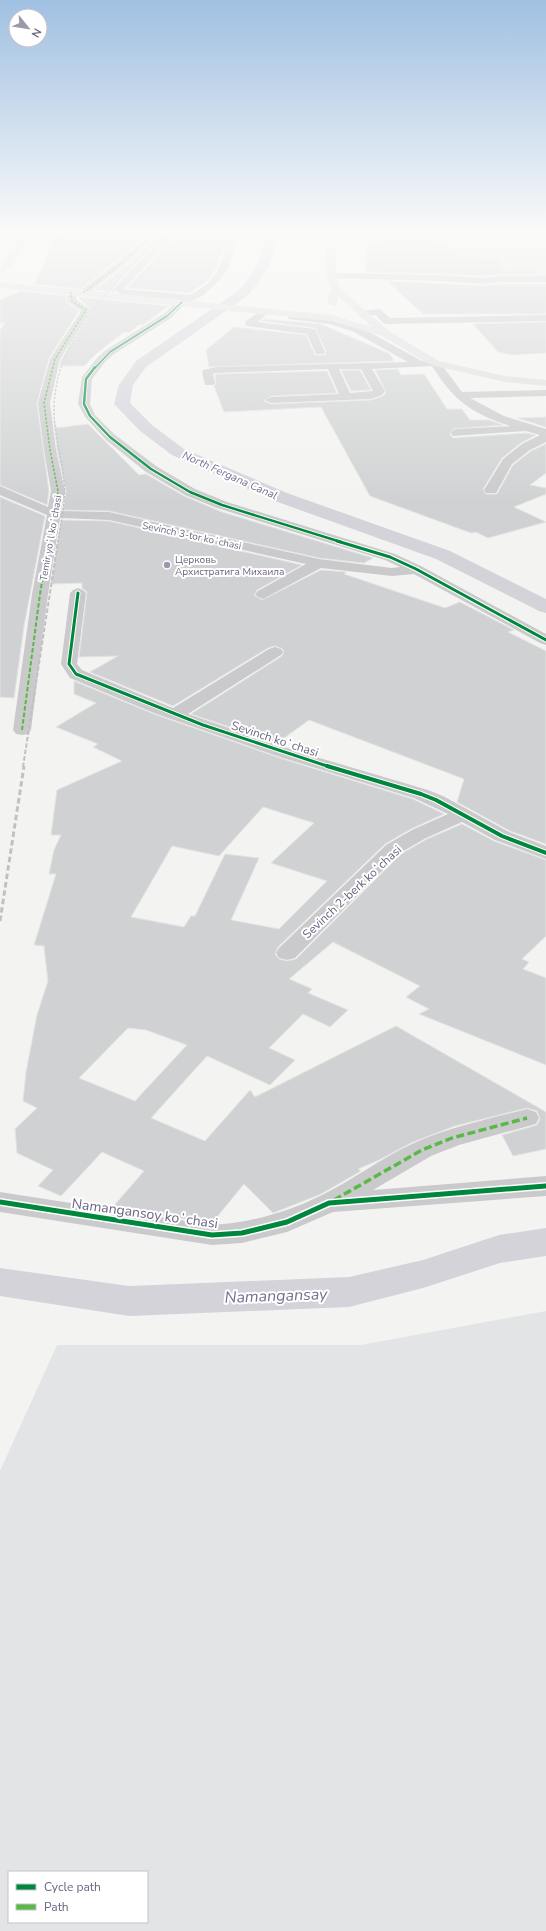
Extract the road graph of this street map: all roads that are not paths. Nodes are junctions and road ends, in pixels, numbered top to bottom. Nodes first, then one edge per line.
1 (77, 324) edge
2 (154, 324) edge
3 (251, 324) edge
4 (340, 324) edge
5 (353, 324) edge
6 (374, 324) edge
7 (386, 334) junction
8 (320, 352) dead end
9 (434, 363) junction
10 (420, 364) junction
11 (364, 365) junction
12 (332, 366) junction
13 (511, 380) junction
14 (209, 383) dead end
15 (546, 383) edge
16 (546, 393) edge
17 (482, 395) junction
18 (459, 396) junction
19 (346, 397) junction
20 (271, 400) dead end
21 (473, 416) dead end
22 (496, 416) junction
23 (529, 428) junction
24 (457, 433) dead end
25 (546, 433) edge
26 (546, 437) edge
27 (0, 490) edge
28 (492, 490) dead end
29 (59, 514) junction
30 (319, 563) junction
31 (416, 570) junction
32 (78, 592) dead end
33 (263, 594) dead end
34 (546, 640) edge
35 (275, 652) dead end
36 (175, 715) junction
37 (22, 730) dead end
38 (463, 814) junction
39 (546, 853) edge
40 (287, 953) dead end
41 (527, 1118) dead end
42 (546, 1186) edge
43 (0, 1202) edge
44 (329, 1203) junction

1 - 29 street, Temir yoʻl koʻchasi
2 - 31 street
3 - 8 street
4 - 10 street
5 - 7 main road
6 - 7 main road
7 - 9 main road
9 - 10 street
9 - 13 main road
9 - 18 street
10 - 11 street
11 - 12 street
11 - 19 street
12 - 14 street
12 - 19 street
13 - 15 main road
13 - 17 street
16 - 17 street
17 - 18 street
18 - 22 street
19 - 20 street
21 - 22 street
22 - 23 street
23 - 24 street
23 - 25 street
26 - 28 street
27 - 29 street, Sevinch 3-tor koʻchasi
29 - 30 street, Sevinch 3-tor koʻchasi
29 - 37 street, Temir yoʻl koʻchasi
30 - 31 street, Sevinch 3-tor koʻchasi
30 - 33 street
31 - 34 street
32 - 36 street, Sevinch koʻchasi
35 - 36 street
36 - 38 street, Sevinch koʻchasi
38 - 39 street, Sevinch koʻchasi
38 - 40 street, Sevinch 2-berk koʻchasi
41 - 44 street
42 - 44 street, Namangansoy koʻchasi
43 - 44 street, Namangansoy koʻchasi

